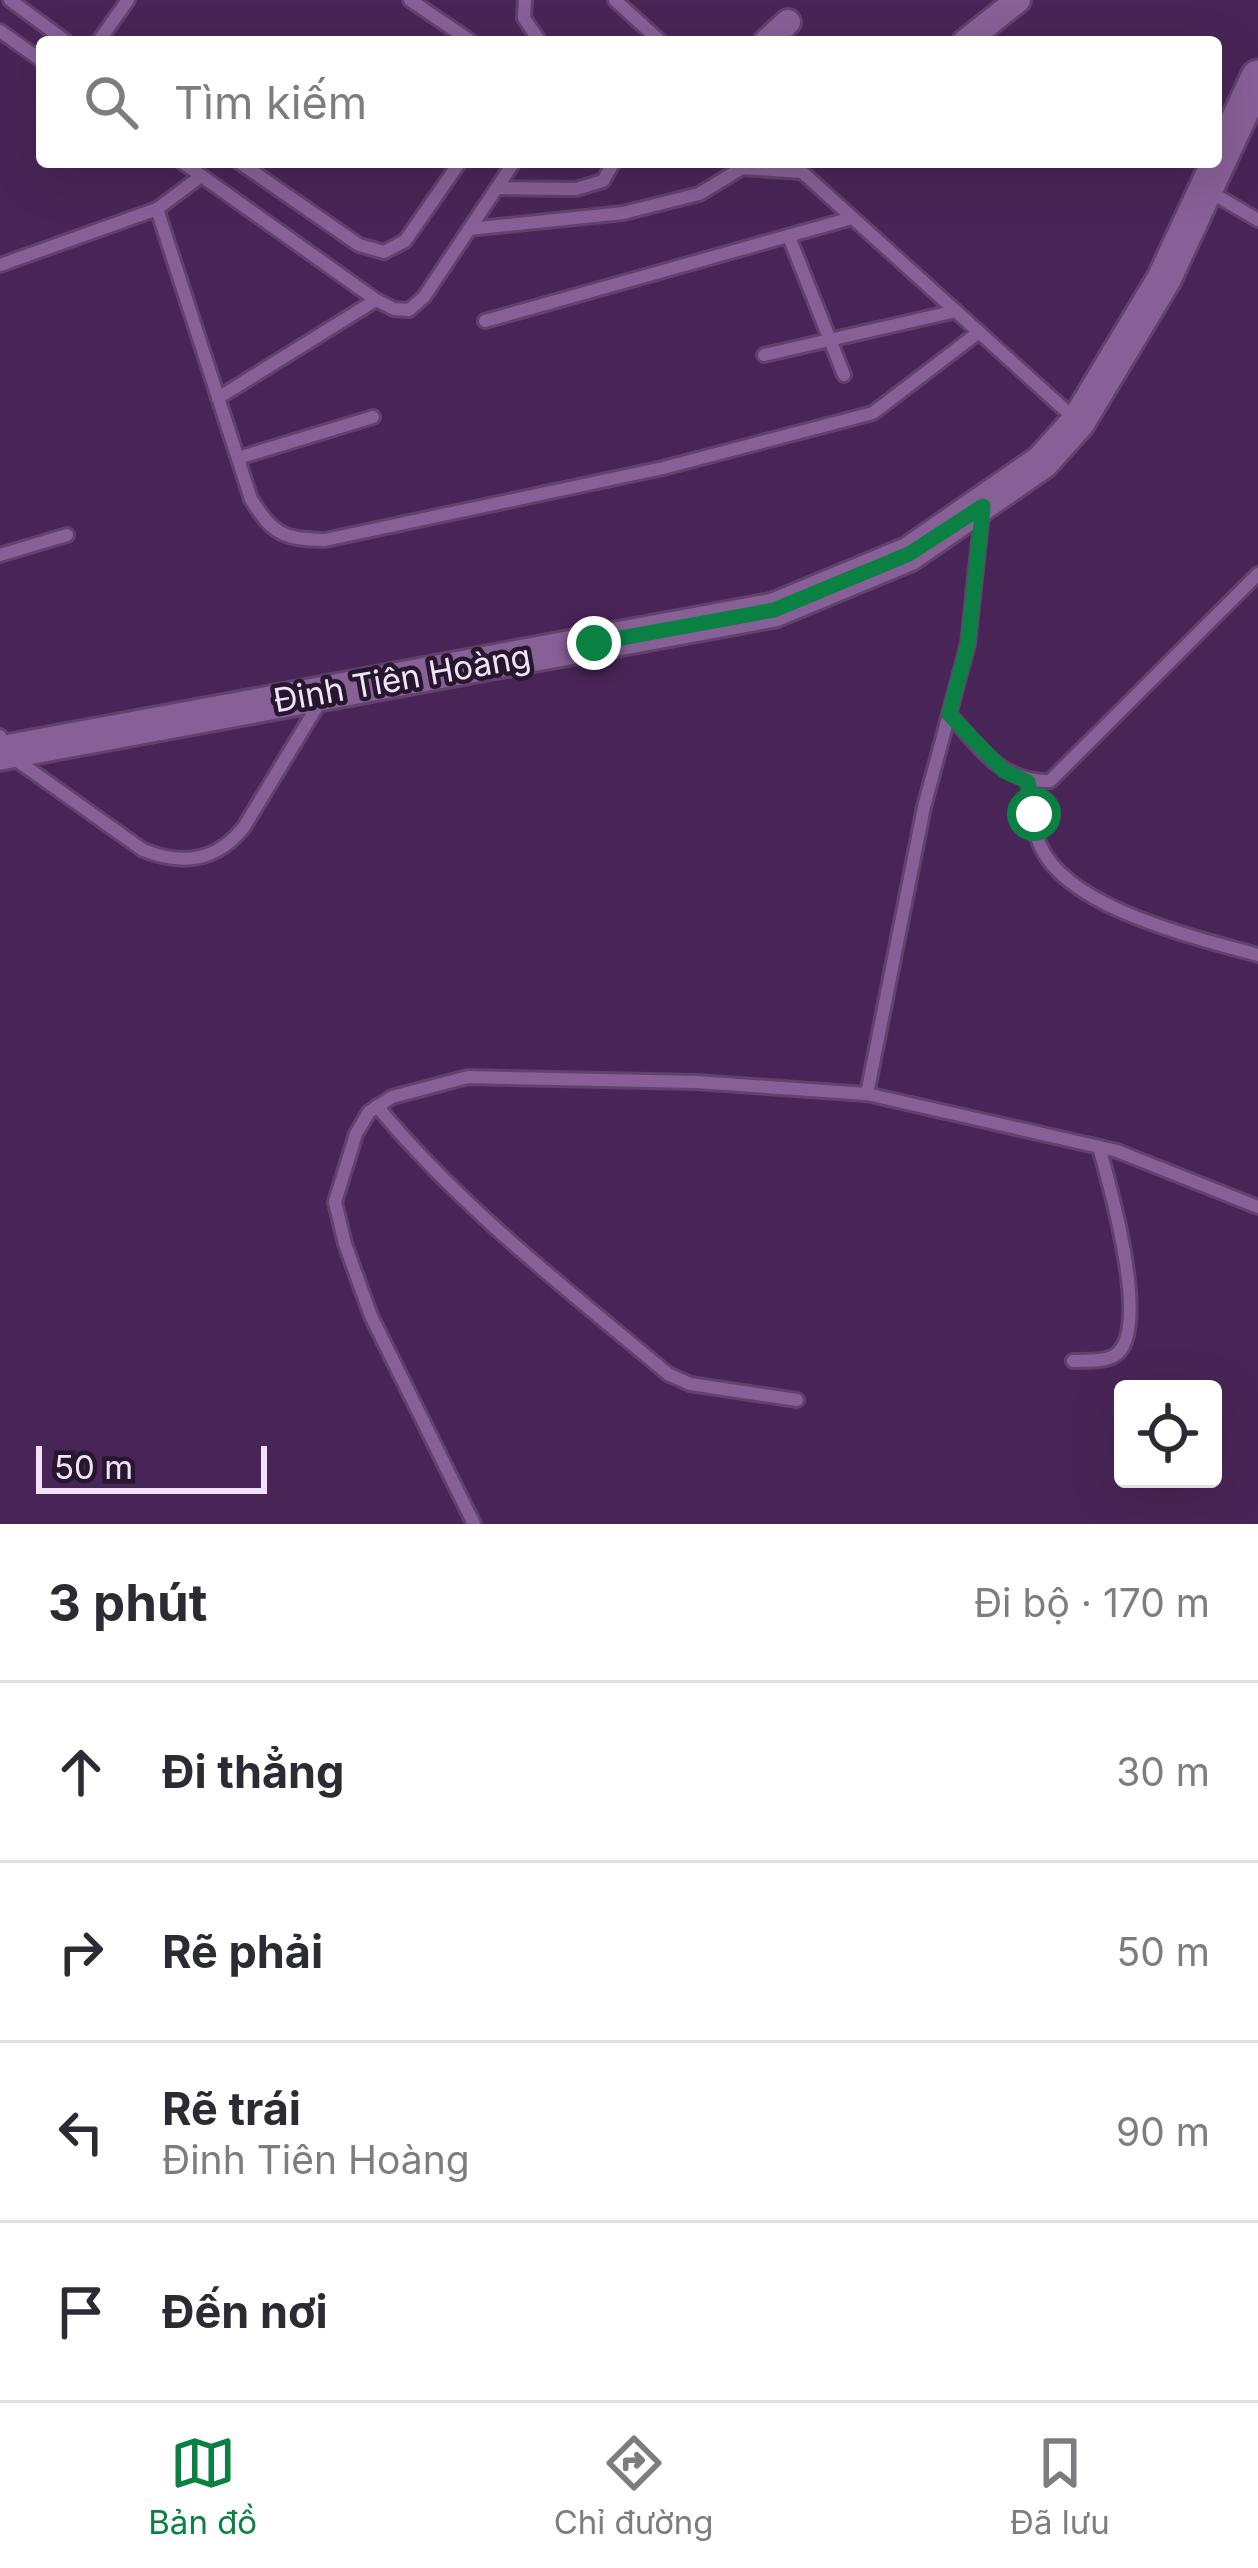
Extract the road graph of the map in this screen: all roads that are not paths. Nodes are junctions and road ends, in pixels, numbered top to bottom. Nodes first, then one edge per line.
1 (10, 0) edge
2 (128, 0) edge
3 (410, 0) edge
4 (525, 0) edge
5 (615, 0) edge
6 (1018, 0) edge
7 (788, 22) dead end
8 (0, 31) edge
9 (59, 36) edge
10 (102, 36) edge
11 (463, 36) edge
12 (536, 36) edge
13 (654, 36) edge
14 (773, 36) edge
15 (973, 36) edge
16 (36, 58) edge
17 (1258, 77) edge
18 (1222, 155) edge
19 (190, 168) edge
20 (248, 168) edge
21 (456, 168) edge
22 (510, 168) edge
23 (611, 168) edge
24 (737, 168) edge
25 (797, 168) edge
26 (1216, 168) edge
27 (201, 176) junction
28 (497, 188) junction
29 (1206, 189) junction
30 (157, 209) junction
31 (852, 218) junction
32 (1258, 220) edge
33 (469, 230) junction
34 (789, 238) junction
35 (0, 265) edge
36 (376, 300) junction
37 (956, 311) junction
38 (485, 321) dead end
39 (979, 332) junction
40 (830, 340) junction
41 (764, 356) dead end
42 (844, 375) dead end
43 (218, 398) junction
44 (373, 418) dead end
45 (1078, 422) junction
46 (238, 458) junction
47 (983, 506) junction
48 (67, 535) dead end
49 (0, 555) edge
50 (1258, 574) edge
51 (326, 692) junction
52 (949, 714) junction
53 (2, 747) edge
54 (1028, 782) junction
55 (1258, 955) edge
56 (867, 1094) junction
57 (377, 1106) junction
58 (1099, 1147) junction
59 (1258, 1207) edge
60 (1073, 1360) dead end
61 (797, 1400) dead end
62 (475, 1524) edge

1 - 9 lane
2 - 10 lane
3 - 11 lane
4 - 12 lane
5 - 13 lane
6 - 15 street
7 - 14 street
8 - 16 lane
17 - 18 main road, Đinh Tiên Hoàng
19 - 27 lane
20 - 21 lane
22 - 28 lane
23 - 28 lane
24 - 33 lane
25 - 31 lane
26 - 29 main road, Đinh Tiên Hoàng
27 - 30 lane
27 - 36 lane
28 - 33 lane
29 - 32 lane
29 - 45 main road, Đinh Tiên Hoàng
30 - 35 lane
30 - 43 lane
31 - 34 lane
31 - 37 lane
33 - 36 lane
34 - 38 lane
34 - 40 lane
36 - 43 lane
37 - 39 lane
37 - 40 lane
39 - 45 lane
39 - 46 lane
40 - 41 lane
40 - 42 lane
43 - 46 lane
44 - 46 lane
45 - 47 main road, Đinh Tiên Hoàng
47 - 51 main road, Đinh Tiên Hoàng
47 - 52 lane
48 - 49 lane
50 - 54 lane
51 - 53 main road, Đinh Tiên Hoàng
51 - 53 lane
52 - 54 lane
52 - 56 lane
54 - 55 lane
56 - 57 lane
56 - 58 lane
57 - 61 lane
57 - 62 lane
58 - 59 lane
58 - 60 lane

